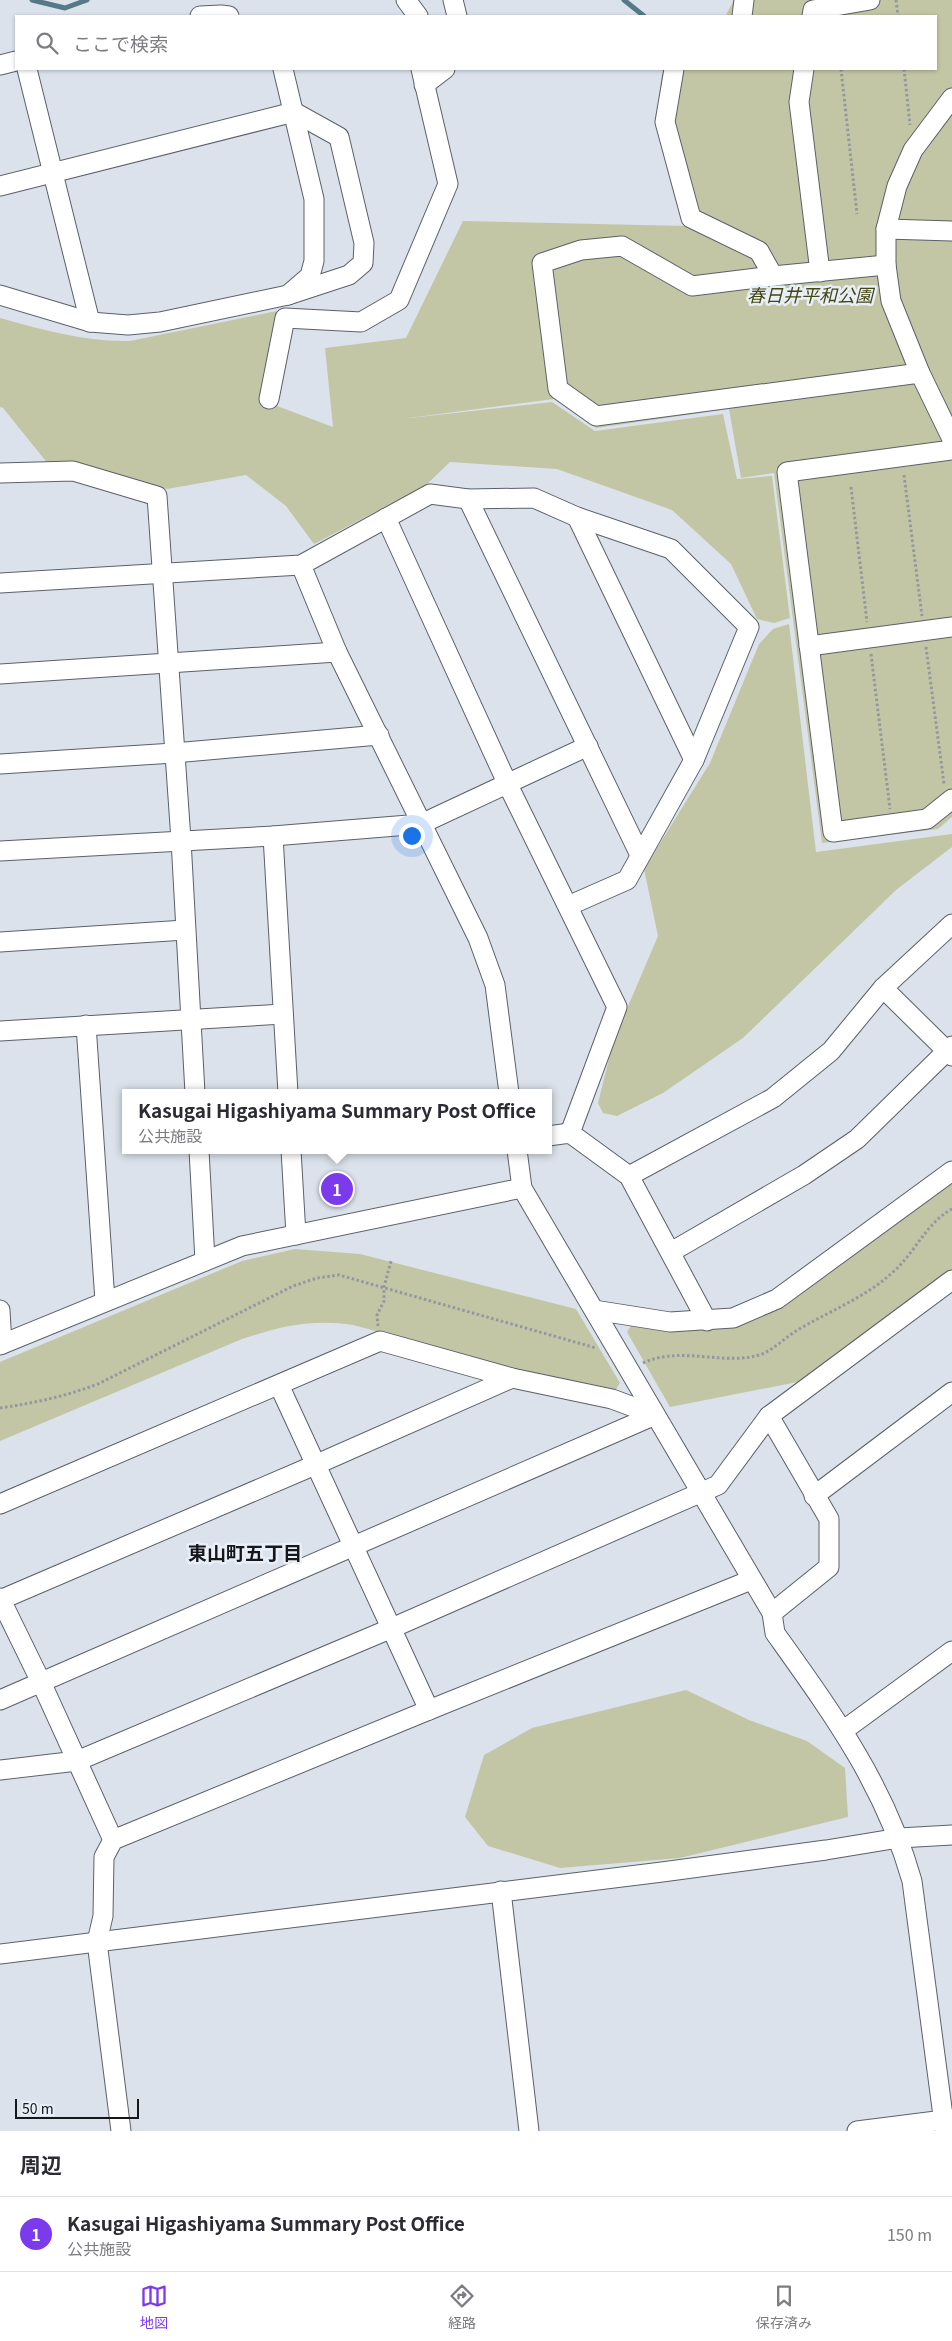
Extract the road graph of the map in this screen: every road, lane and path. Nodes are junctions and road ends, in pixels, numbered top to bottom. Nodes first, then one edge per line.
1 (406, 0) edge
2 (453, 0) edge
3 (744, 0) edge
4 (870, 0) edge
5 (896, 0) edge
6 (210, 15) edge
7 (225, 15) edge
8 (417, 15) edge
9 (457, 15) edge
10 (742, 15) edge
11 (812, 15) edge
12 (898, 15) edge
13 (15, 61) edge
14 (0, 65) edge
15 (27, 70) edge
16 (283, 70) edge
17 (442, 70) edge
18 (674, 70) edge
19 (804, 70) edge
20 (840, 70) edge
21 (904, 70) edge
22 (422, 77) edge
23 (952, 98) edge
24 (294, 112) junction
25 (913, 150) junction
26 (53, 173) junction
27 (0, 186) edge
28 (856, 214) dead end
29 (886, 229) junction
30 (952, 231) edge
31 (886, 266) junction
32 (820, 272) junction
33 (773, 276) junction
34 (0, 295) edge
35 (288, 296) junction
36 (90, 322) junction
37 (920, 373) junction
38 (270, 399) dead end
39 (952, 439) edge
40 (952, 450) edge
41 (0, 473) edge
42 (468, 499) junction
43 (577, 517) junction
44 (386, 518) junction
45 (301, 565) junction
46 (164, 574) junction
47 (0, 583) edge
48 (952, 627) edge
49 (809, 646) junction
50 (338, 652) junction
51 (168, 664) junction
52 (0, 674) edge
53 (380, 735) junction
54 (588, 746) junction
55 (174, 753) junction
56 (694, 760) junction
57 (0, 764) edge
58 (508, 785) junction
59 (952, 798) edge
60 (422, 824) junction
61 (273, 836) junction
62 (181, 840) junction
63 (0, 851) edge
64 (640, 855) junction
65 (568, 906) junction
66 (952, 924) edge
67 (185, 930) junction
68 (0, 942) edge
69 (883, 988) junction
70 (283, 1014) junction
71 (191, 1019) junction
72 (86, 1025) junction
73 (0, 1031) edge
74 (950, 1051) edge
75 (195, 1089) edge
76 (288, 1089) edge
77 (508, 1089) edge
78 (570, 1133) junction
79 (552, 1135) edge
80 (199, 1154) edge
81 (291, 1154) edge
82 (518, 1154) edge
83 (952, 1171) edge
84 (629, 1176) junction
85 (522, 1188) junction
86 (952, 1209) edge
87 (296, 1235) junction
88 (671, 1252) junction
89 (205, 1261) junction
90 (391, 1262) dead end
91 (952, 1280) edge
92 (384, 1286) junction
93 (105, 1301) junction
94 (0, 1310) edge
95 (594, 1310) junction
96 (707, 1321) junction
97 (380, 1341) junction
98 (1, 1344) edge
99 (625, 1363) junction
100 (512, 1378) junction
101 (279, 1385) junction
102 (952, 1392) edge
103 (0, 1408) edge
104 (655, 1416) junction
105 (769, 1416) junction
106 (315, 1465) junction
107 (702, 1493) junction
108 (814, 1496) junction
109 (0, 1504) edge
110 (354, 1546) junction
111 (751, 1580) junction
112 (0, 1599) edge
113 (772, 1613) junction
114 (392, 1628) junction
115 (952, 1651) edge
116 (41, 1682) junction
117 (0, 1700) edge
118 (429, 1710) junction
119 (844, 1730) junction
120 (77, 1761) junction
121 (0, 1770) edge
122 (952, 1835) edge
123 (898, 1838) junction
124 (113, 1840) junction
125 (501, 1892) junction
126 (97, 1942) junction
127 (0, 1954) edge
128 (947, 2123) edge
129 (121, 2131) edge
130 (529, 2131) edge
131 (856, 2131) edge

1 - 8 street
2 - 9 street
3 - 10 street
4 - 11 street
5 - 12 path
6 - 7 street
13 - 14 street
15 - 26 street
16 - 24 street
17 - 22 street
18 - 33 street
19 - 32 street
20 - 28 path
21 - 25 path
22 - 38 street
23 - 25 street
24 - 26 street
24 - 35 street
24 - 35 street
25 - 29 street
26 - 27 street
26 - 36 street
29 - 30 street
29 - 31 street
31 - 32 street
31 - 37 street
32 - 33 street
33 - 37 street
34 - 36 street
35 - 36 street
37 - 39 street
40 - 49 street
41 - 46 street
42 - 43 street
42 - 44 street
42 - 54 street
43 - 56 street
43 - 56 street
44 - 45 street
44 - 58 street
45 - 46 street
45 - 50 street
46 - 47 street
46 - 51 street
48 - 49 street
49 - 59 street
50 - 51 street
50 - 53 street
51 - 52 street
51 - 55 street
53 - 55 street
53 - 60 street
54 - 58 street
54 - 64 street
55 - 57 street
55 - 62 street
56 - 64 street
58 - 60 street
58 - 65 street
60 - 61 street
60 - 77 street
61 - 62 street
61 - 70 street
62 - 63 street
62 - 67 street
64 - 65 street
65 - 78 street
66 - 69 street
67 - 68 street
67 - 71 street
69 - 74 street
69 - 84 street
70 - 71 street
70 - 76 street
71 - 72 street
71 - 75 street
72 - 73 street
72 - 93 street
74 - 88 street
78 - 79 street
78 - 84 street
80 - 89 street
81 - 87 street
82 - 85 street
83 - 96 street
84 - 88 street
85 - 87 street
85 - 95 street
86 - 99 path
87 - 89 street
88 - 96 street
89 - 93 street
90 - 92 path
91 - 105 street
92 - 97 path
92 - 99 path
92 - 103 path
93 - 98 street
94 - 98 street
95 - 96 street
95 - 99 street
97 - 100 street
97 - 101 street
99 - 104 street
100 - 104 street
100 - 106 street
101 - 106 street
101 - 109 street
102 - 108 street
104 - 107 street
104 - 110 street
105 - 107 street
105 - 108 street
106 - 110 street
106 - 112 street
107 - 111 street
107 - 114 street
108 - 113 street
110 - 114 street
110 - 116 street
111 - 113 street
111 - 118 street
112 - 116 street
113 - 119 street
114 - 118 street
114 - 120 street
115 - 119 street
116 - 117 street
116 - 120 street
118 - 124 street
119 - 123 street
120 - 121 street
120 - 124 street
122 - 123 street
123 - 125 street
123 - 128 street
124 - 126 street
125 - 126 street
125 - 130 street
126 - 127 street
126 - 129 street
128 - 131 street

